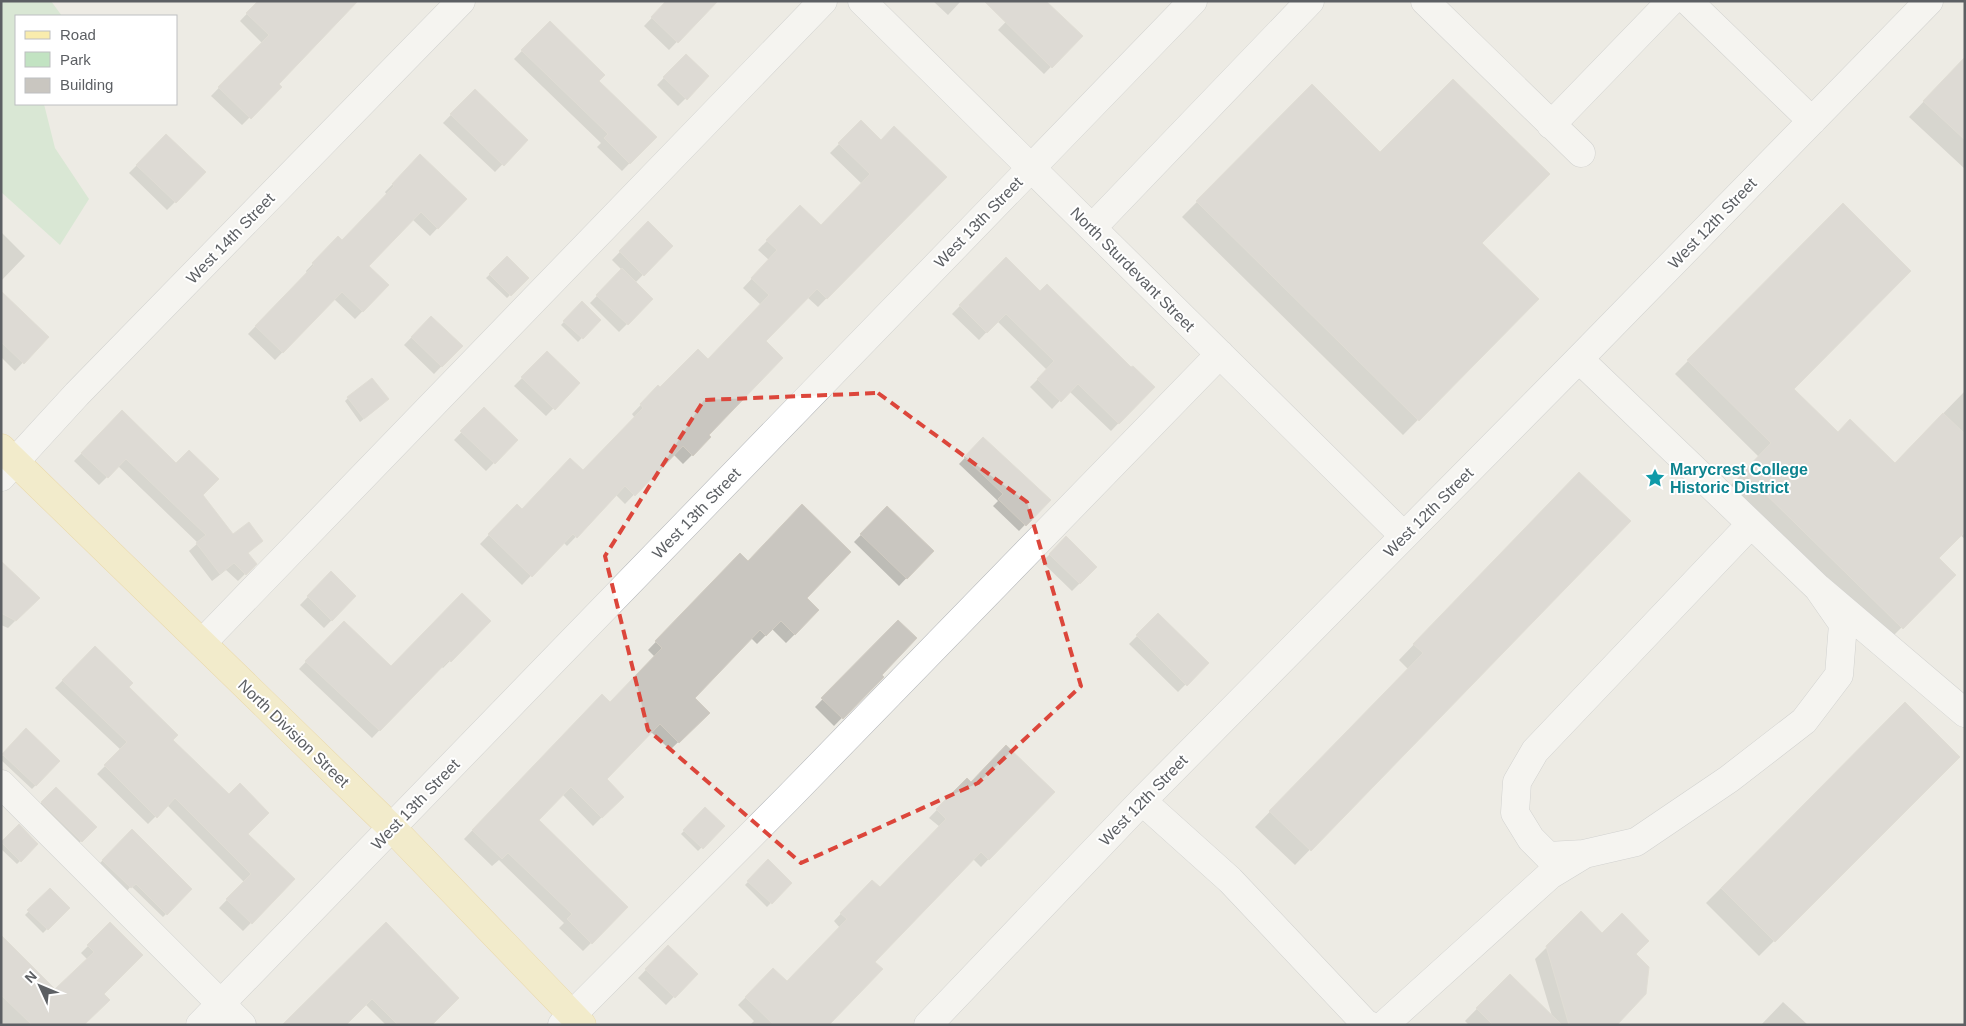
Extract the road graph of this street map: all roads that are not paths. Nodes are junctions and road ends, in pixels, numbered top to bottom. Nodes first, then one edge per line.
1 (461, 1) edge
2 (823, 1) edge
3 (862, 1) edge
4 (1193, 1) edge
5 (1310, 1) edge
6 (1425, 1) edge
7 (1671, 1) edge
8 (1688, 1) edge
9 (1929, 1) edge
10 (1812, 121) junction
11 (1551, 125) junction
12 (1581, 153) dead end
13 (1031, 168) junction
14 (1092, 228) junction
15 (1220, 354) junction
16 (1580, 359) junction
17 (6, 462) edge
18 (1751, 524) junction
19 (1404, 536) junction
20 (1818, 588) junction
21 (202, 643) junction
22 (1963, 708) edge
23 (1, 784) edge
24 (1142, 801) junction
25 (392, 828) junction
26 (1584, 854) junction
27 (220, 1004) junction
28 (572, 1021) edge
29 (200, 1025) edge
30 (242, 1025) edge
31 (928, 1025) edge
32 (1369, 1025) edge
33 (1384, 1025) edge

1 - 17 street, West 14th Street
2 - 21 street
3 - 13 street, North Sturdevant Street
4 - 13 street, West 13th Street
5 - 14 street
6 - 11 street
7 - 11 street
8 - 10 street
9 - 10 street, West 12th Street
10 - 16 street, West 12th Street
11 - 12 street
13 - 14 street, North Sturdevant Street
13 - 25 street, West 13th Street
14 - 15 street, North Sturdevant Street
15 - 19 street, North Sturdevant Street
15 - 28 street
16 - 18 street
16 - 19 street, West 12th Street
17 - 21 main road, North Division Street
18 - 20 street
18 - 26 street
19 - 24 street, West 12th Street
20 - 22 street
20 - 26 street
21 - 25 main road, North Division Street
23 - 27 street
24 - 31 street, West 12th Street
24 - 32 street
25 - 27 street, West 13th Street
25 - 28 main road, North Division Street
26 - 33 street
27 - 29 street, West 13th Street
27 - 30 street

